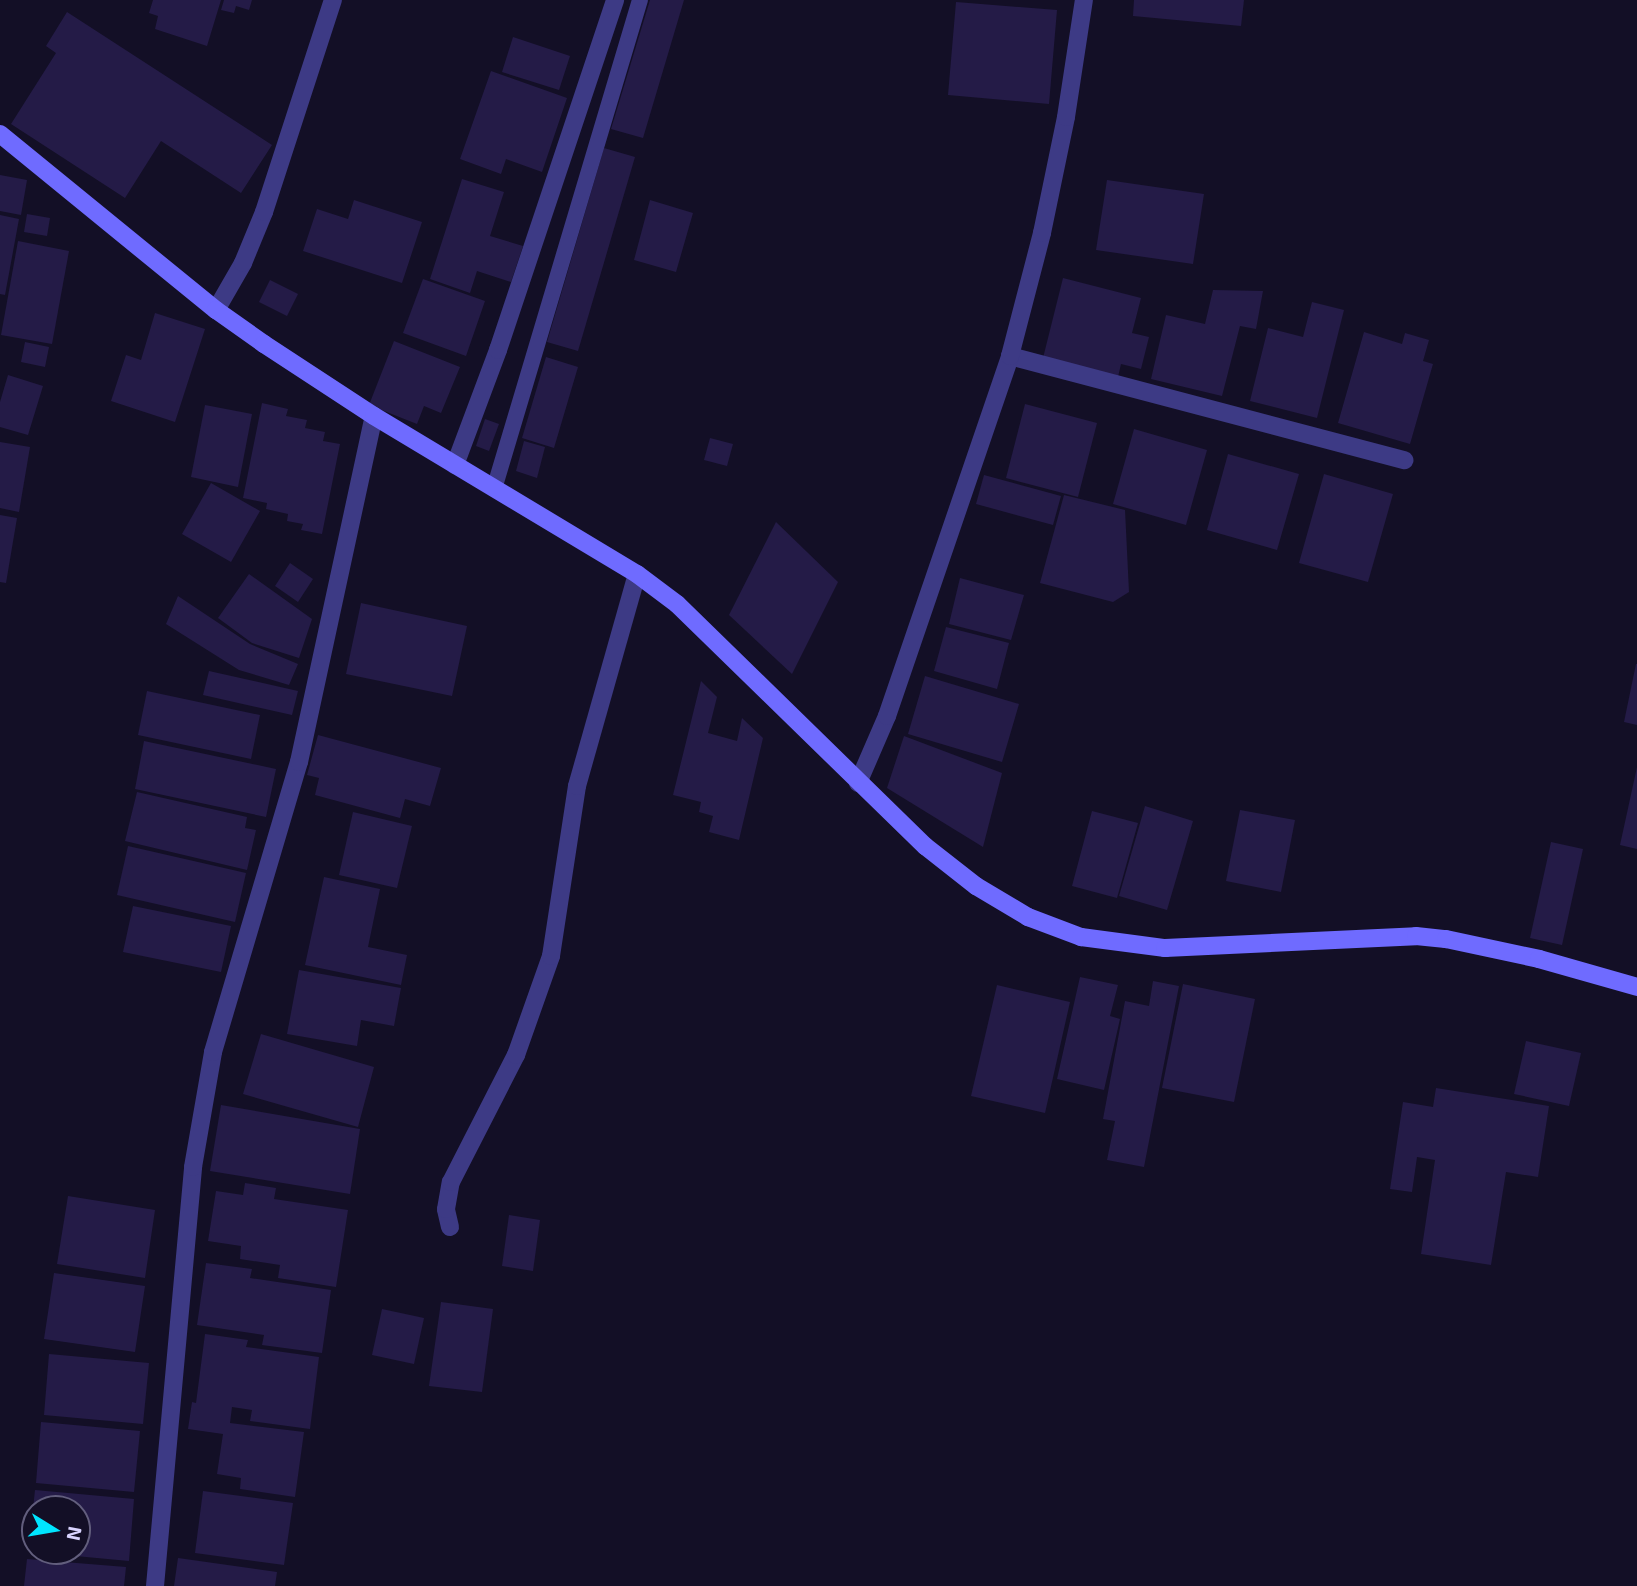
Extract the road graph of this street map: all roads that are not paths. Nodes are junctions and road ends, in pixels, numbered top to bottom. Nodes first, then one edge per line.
1 (333, 0) edge
2 (615, 0) edge
3 (640, 0) edge
4 (1084, 0) edge
5 (0, 134) edge
6 (216, 310) junction
7 (1010, 356) junction
8 (374, 416) junction
9 (1405, 460) dead end
10 (455, 465) junction
11 (494, 489) junction
12 (637, 574) junction
13 (858, 783) junction
14 (1637, 988) edge
15 (450, 1227) dead end
16 (155, 1586) edge

1 - 6 street
2 - 10 street
3 - 11 lane
4 - 7 street
5 - 6 street
6 - 8 street
7 - 9 street
7 - 13 street
8 - 10 street
8 - 16 street
10 - 11 street
11 - 12 street
12 - 13 street
12 - 15 street
13 - 14 street

